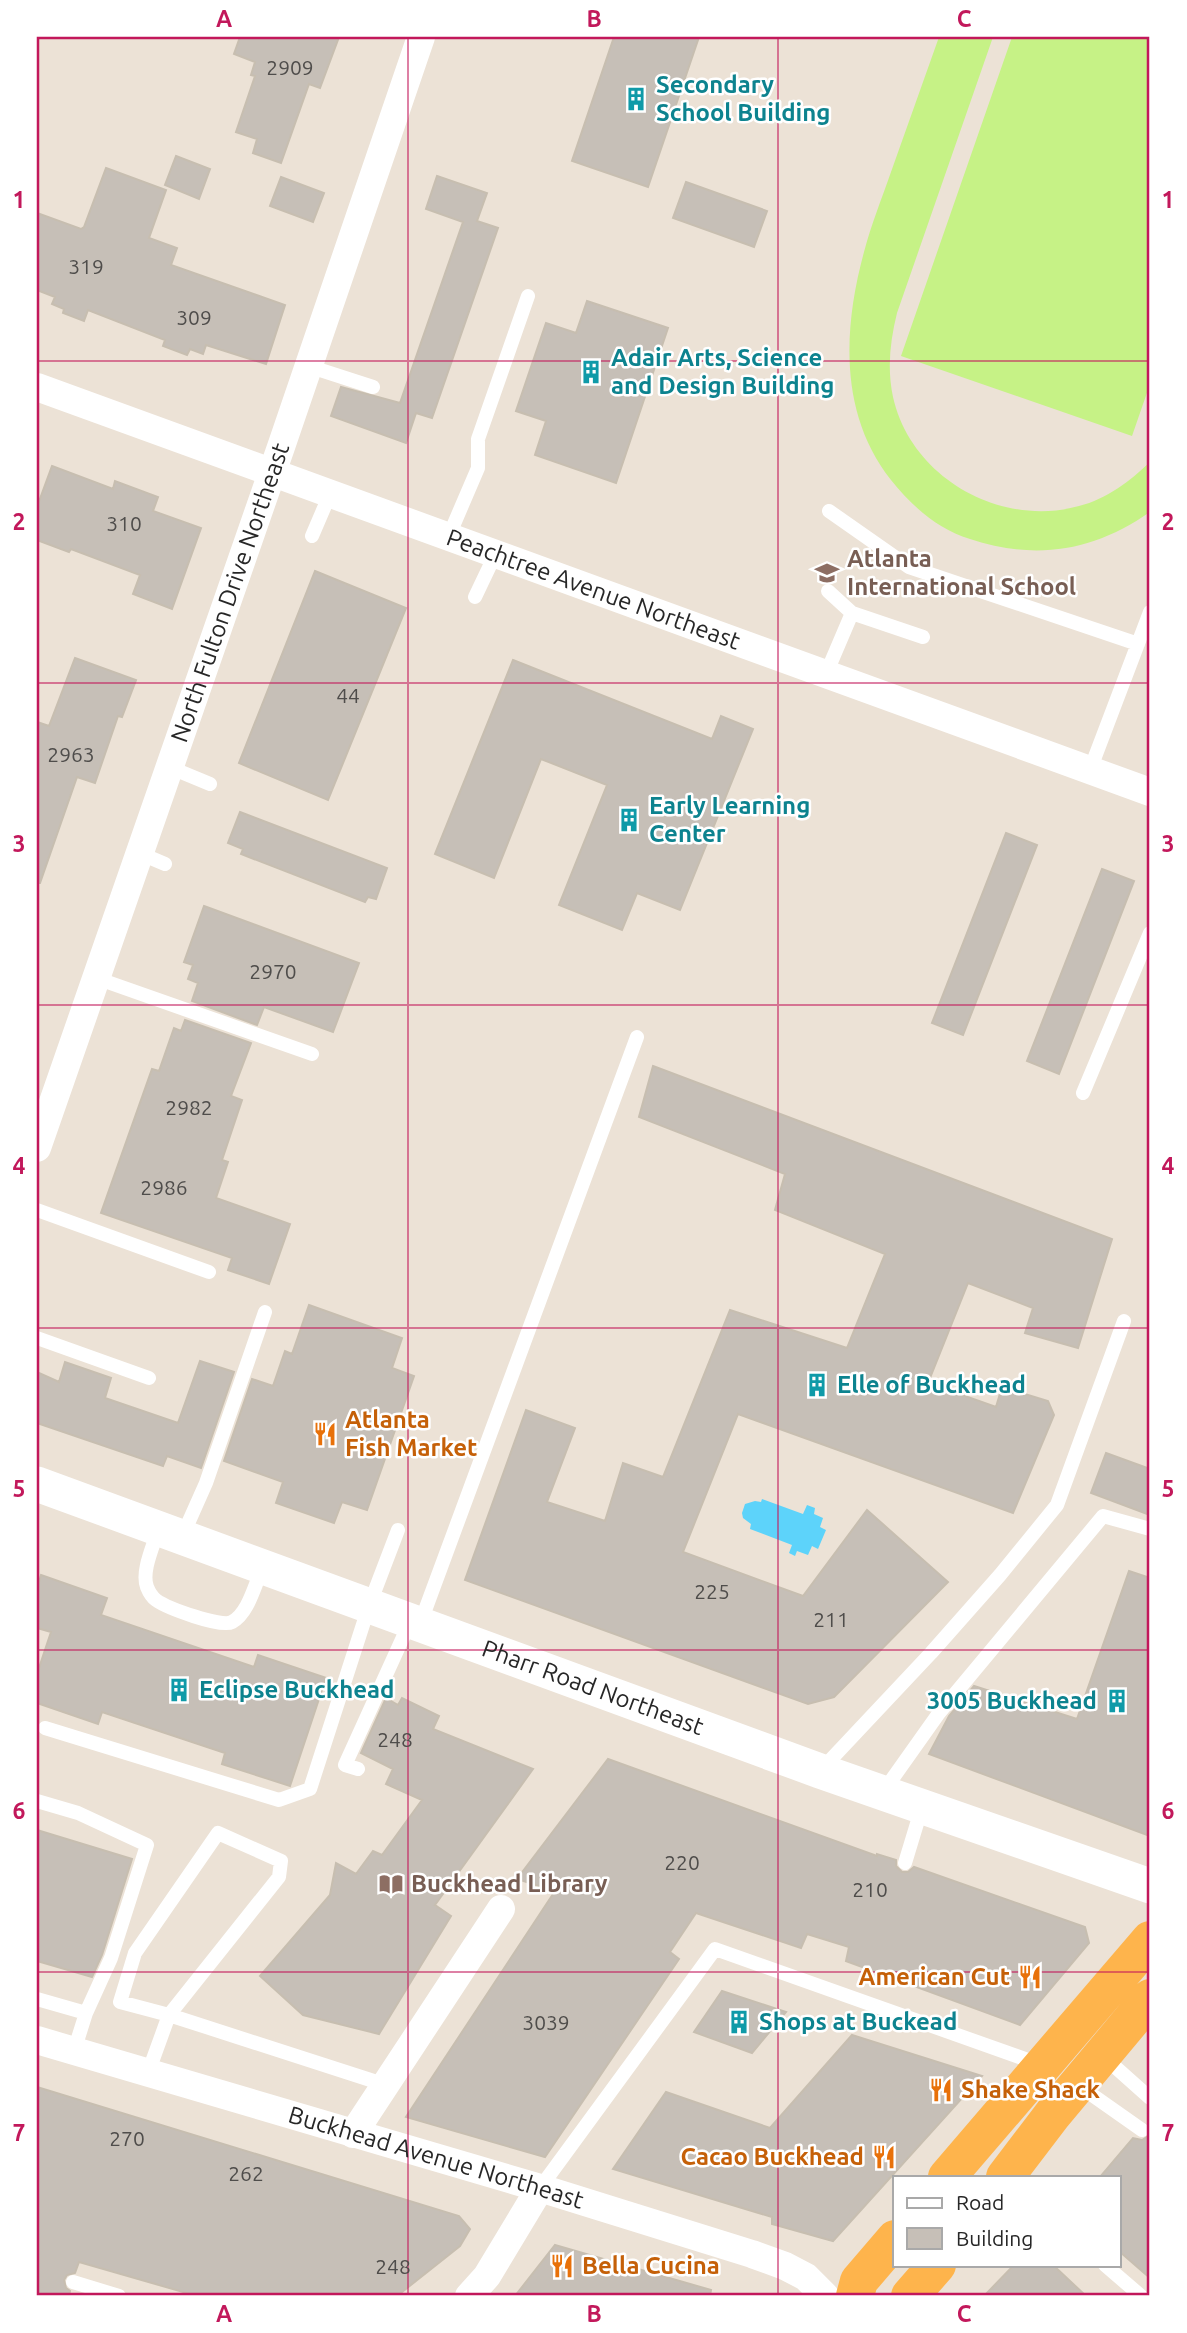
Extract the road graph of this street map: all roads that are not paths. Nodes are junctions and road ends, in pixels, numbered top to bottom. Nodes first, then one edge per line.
1 (421, 37) edge
2 (528, 296) dead end
3 (308, 366) junction
4 (37, 387) edge
5 (373, 387) dead end
6 (271, 473) junction
7 (330, 495) junction
8 (830, 511) dead end
9 (312, 536) dead end
10 (448, 538) junction
11 (495, 555) junction
12 (828, 591) dead end
13 (475, 597) dead end
14 (1150, 612) edge
15 (852, 613) junction
16 (923, 637) dead end
17 (1138, 644) junction
18 (827, 674) junction
19 (169, 767) junction
20 (1090, 770) junction
21 (211, 784) dead end
22 (1150, 792) edge
23 (1150, 933) edge
24 (96, 978) junction
25 (637, 1037) dead end
26 (312, 1054) dead end
27 (1083, 1093) dead end
28 (43, 1107) edge
29 (37, 1148) edge
30 (37, 1210) edge
31 (209, 1272) dead end
32 (265, 1312) dead end
33 (1124, 1321) dead end
34 (37, 1338) edge
35 (149, 1378) dead end
36 (37, 1484) edge
37 (1150, 1529) edge
38 (398, 1530) dead end
39 (170, 1532) junction
40 (263, 1566) junction
41 (369, 1606) junction
42 (415, 1622) junction
43 (45, 1728) dead end
44 (358, 1769) dead end
45 (820, 1771) junction
46 (882, 1793) junction
47 (37, 1801) edge
48 (922, 1807) junction
49 (905, 1863) dead end
50 (1150, 1886) edge
51 (501, 1909) dead end
52 (1150, 1940) edge
53 (1150, 1998) edge
54 (37, 1999) edge
55 (86, 2013) junction
56 (169, 2015) junction
57 (37, 2040) edge
58 (74, 2051) junction
59 (1103, 2056) junction
60 (1043, 2066) junction
61 (148, 2073) junction
62 (386, 2085) junction
63 (1078, 2085) junction
64 (1150, 2098) edge
65 (1142, 2130) dead end
66 (353, 2134) junction
67 (948, 2176) edge
68 (1006, 2176) edge
69 (540, 2188) junction
70 (893, 2241) edge
71 (936, 2266) edge
72 (1106, 2266) edge
73 (73, 2282) dead end
74 (119, 2296) edge
75 (469, 2296) edge
76 (825, 2296) edge
77 (855, 2296) edge
78 (910, 2296) edge
79 (1141, 2296) edge

1 - 3 street, North Fulton Drive Northeast
2 - 10 lane
3 - 5 lane
3 - 6 street, North Fulton Drive Northeast
4 - 6 street, Peachtree Avenue Northeast
6 - 7 street, Peachtree Avenue Northeast
6 - 19 street, North Fulton Drive Northeast
7 - 9 lane
7 - 10 street, Peachtree Avenue Northeast
8 - 17 lane
10 - 11 street, Peachtree Avenue Northeast
11 - 13 lane
11 - 18 street, Peachtree Avenue Northeast
12 - 15 lane
14 - 17 lane
15 - 16 lane
15 - 18 lane
17 - 20 lane
18 - 20 street, Peachtree Avenue Northeast
19 - 21 lane
19 - 24 street, North Fulton Drive Northeast
20 - 22 street, Peachtree Avenue Northeast
23 - 27 lane
24 - 26 lane
24 - 28 street, North Fulton Drive Northeast
25 - 42 lane
28 - 29 street, North Fulton Drive Northeast
30 - 31 lane
32 - 39 lane
33 - 45 lane
34 - 35 lane
36 - 39 street, Pharr Road Northeast
37 - 46 lane
38 - 41 lane
39 - 40 street, Pharr Road Northeast
39 - 40 lane
40 - 41 street, Pharr Road Northeast
41 - 42 street, Pharr Road Northeast
41 - 43 lane
42 - 44 lane
42 - 45 street, Pharr Road Northeast
45 - 46 street, Pharr Road Northeast
46 - 48 street, Pharr Road Northeast
47 - 55 lane
48 - 49 lane
48 - 50 street, Pharr Road Northeast
51 - 62 street
52 - 60 highway
53 - 59 highway
54 - 55 lane
55 - 58 lane
56 - 56 lane
56 - 61 lane
56 - 62 lane
57 - 58 street, Buckhead Avenue Northeast
58 - 61 street, Buckhead Avenue Northeast
59 - 63 highway
59 - 64 lane
60 - 67 highway
60 - 69 lane
61 - 66 street, Buckhead Avenue Northeast
62 - 66 street
63 - 65 lane
63 - 68 highway
66 - 69 street, Buckhead Avenue Northeast
69 - 75 street
69 - 76 street, Buckhead Avenue Northeast
70 - 77 highway
71 - 78 highway
72 - 79 lane
73 - 74 lane

